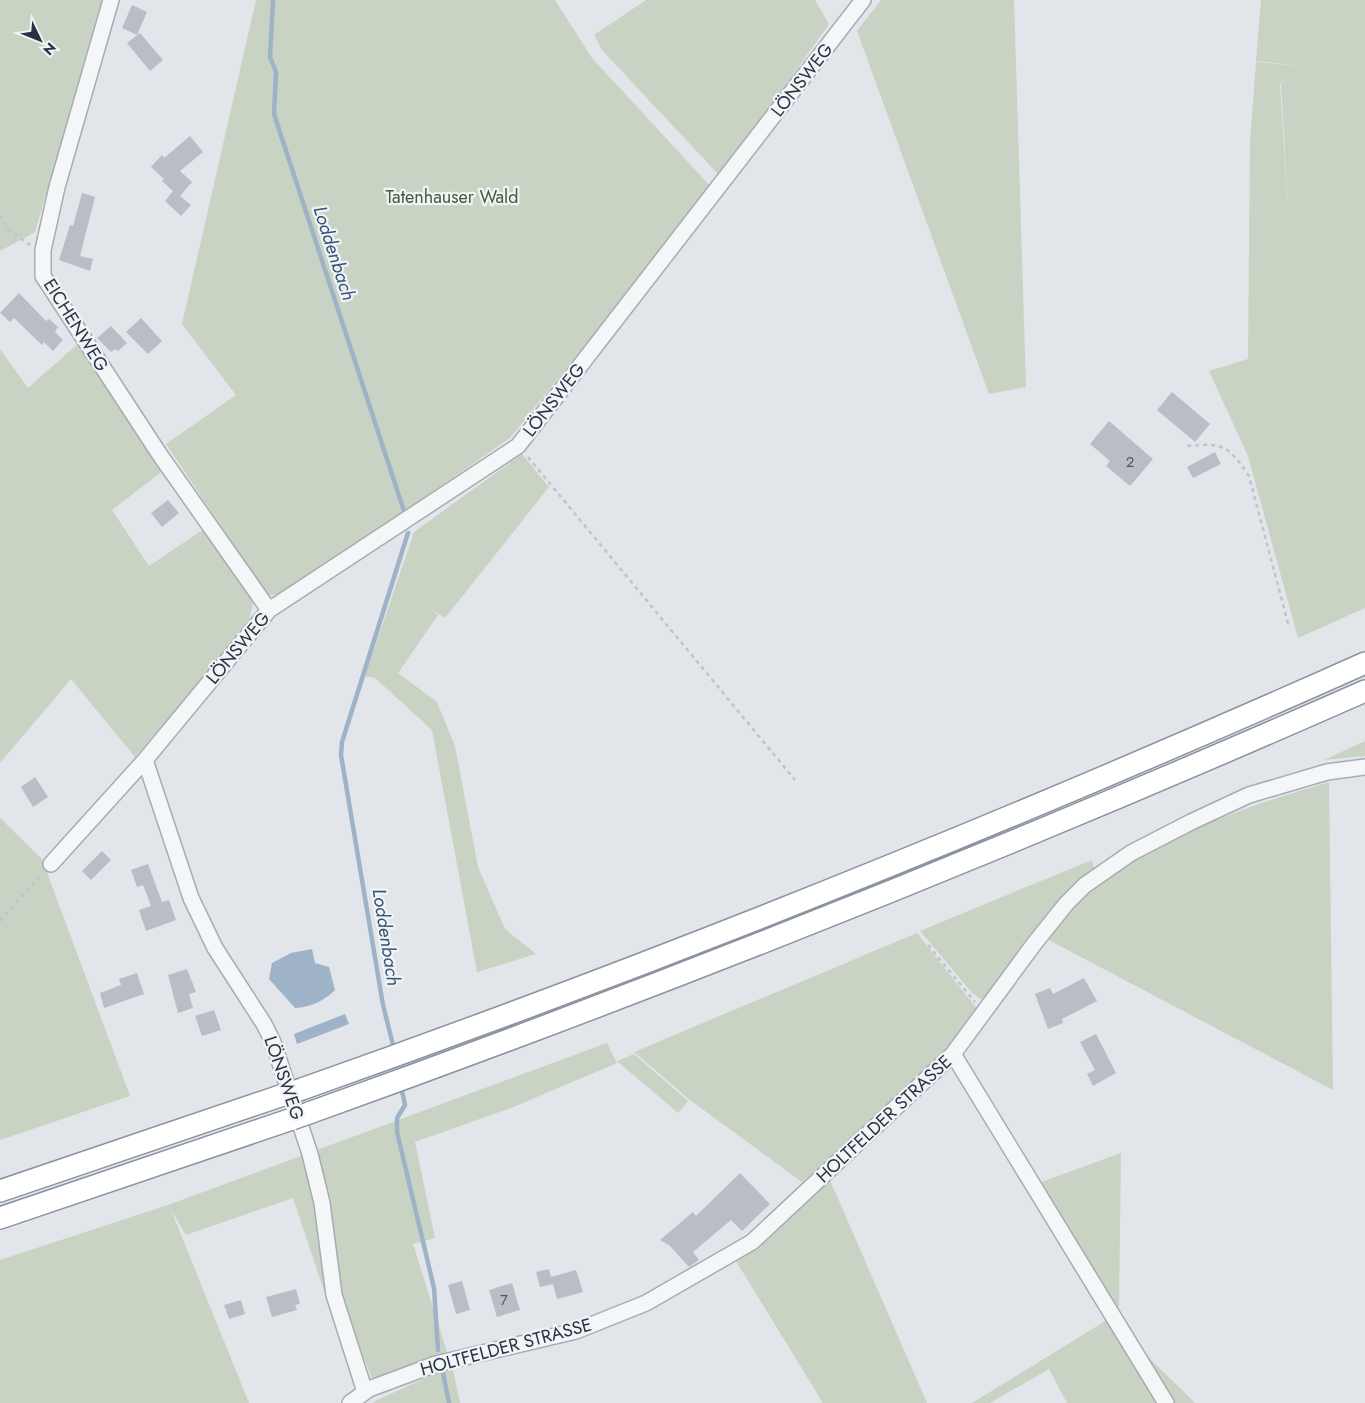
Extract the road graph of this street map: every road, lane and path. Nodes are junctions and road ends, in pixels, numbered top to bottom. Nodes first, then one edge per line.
1 (111, 0) edge
2 (863, 0) edge
3 (0, 215) edge
4 (43, 250) junction
5 (518, 446) junction
6 (1187, 446) dead end
7 (269, 610) junction
8 (1289, 627) dead end
9 (1365, 663) edge
10 (1365, 691) edge
11 (145, 760) junction
12 (1365, 767) edge
13 (794, 780) dead end
14 (51, 864) joint
15 (0, 920) edge
16 (928, 944) dead end
17 (983, 1013) junction
18 (953, 1054) junction
19 (0, 1192) edge
20 (0, 1218) edge
21 (365, 1392) junction
22 (350, 1403) edge
23 (1166, 1403) edge

1 - 4 street, EICHENWEG
2 - 5 street, LÖNSWEG
3 - 4 path
4 - 7 street, EICHENWEG
5 - 7 street, LÖNSWEG
5 - 13 path
6 - 8 path
7 - 11 street, LÖNSWEG
9 - 19 highway
10 - 20 highway
11 - 14 street
11 - 21 street, LÖNSWEG
12 - 17 street, HOLTFELDER STRASSE
14 - 15 path
16 - 17 path
17 - 18 street, HOLTFELDER STRASSE
18 - 21 street, HOLTFELDER STRASSE
18 - 23 street
21 - 22 street, HOLTFELDER STRASSE

